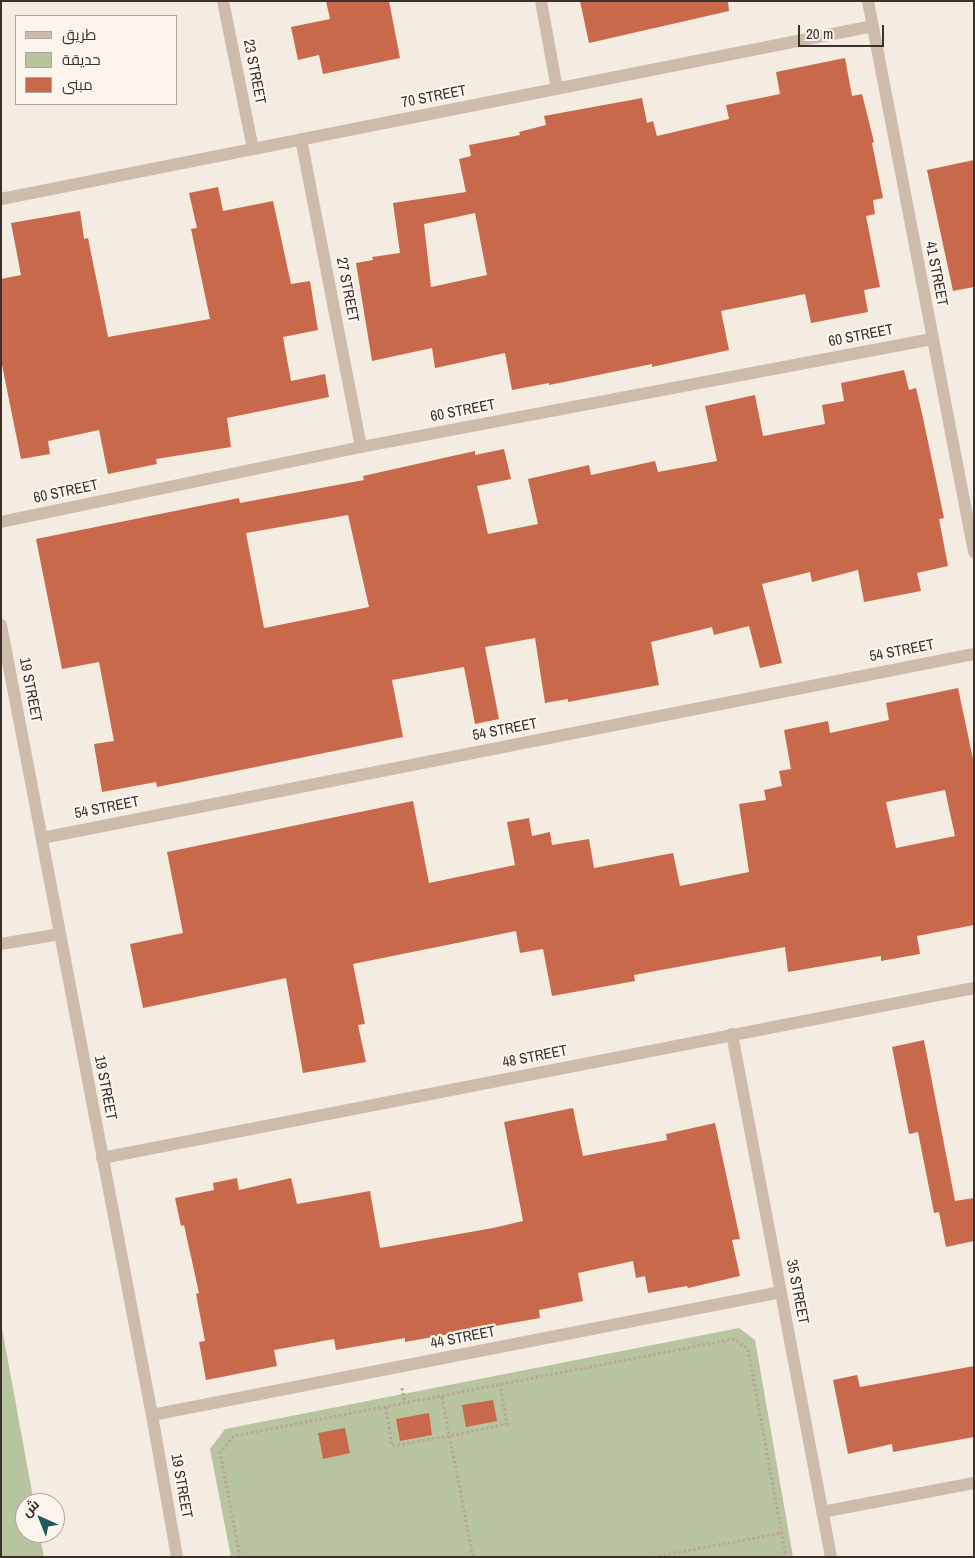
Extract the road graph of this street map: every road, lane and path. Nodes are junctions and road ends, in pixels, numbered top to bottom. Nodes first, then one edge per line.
1 (223, 1) edge
2 (541, 1) edge
3 (868, 1) edge
4 (873, 26) junction
5 (557, 88) junction
6 (301, 139) junction
7 (253, 149) junction
8 (1, 199) edge
9 (932, 339) junction
10 (361, 447) junction
11 (970, 513) edge
12 (1, 522) edge
13 (974, 552) edge
14 (1, 625) edge
15 (974, 654) edge
16 (7, 691) edge
17 (42, 838) junction
18 (60, 934) junction
19 (1, 944) edge
20 (974, 988) edge
21 (732, 1034) junction
22 (102, 1158) junction
23 (781, 1292) junction
24 (500, 1385) junction
25 (442, 1397) junction
26 (386, 1407) junction
27 (152, 1415) junction
28 (449, 1436) junction
29 (974, 1483) edge
30 (822, 1512) junction
31 (782, 1533) junction
32 (176, 1557) edge
33 (240, 1557) edge
34 (472, 1557) edge
35 (654, 1557) edge
36 (786, 1557) edge
37 (831, 1557) edge

1 - 7 street, 23 STREET
2 - 5 street
3 - 4 street, 41 STREET
4 - 5 street, 70 STREET
4 - 9 street, 41 STREET
5 - 6 street, 70 STREET
6 - 7 street, 70 STREET
6 - 10 street, 27 STREET
7 - 8 street, 70 STREET
9 - 10 street, 60 STREET
9 - 11 street, 41 STREET
10 - 12 street, 60 STREET
11 - 13 street, 41 STREET
14 - 16 street, 19 STREET
15 - 17 street, 54 STREET
16 - 17 street, 19 STREET
17 - 18 street, 19 STREET
18 - 19 street
18 - 22 street, 19 STREET
20 - 21 street, 48 STREET
21 - 22 street, 48 STREET
21 - 23 street, 35 STREET
22 - 27 street, 19 STREET
23 - 27 street, 44 STREET
23 - 30 street, 35 STREET
24 - 25 path
24 - 28 path
24 - 31 path
25 - 26 path
25 - 28 path
26 - 28 path
26 - 33 path
27 - 32 street, 19 STREET
28 - 34 path
29 - 30 street
30 - 37 street, 35 STREET
31 - 35 path
31 - 36 path

